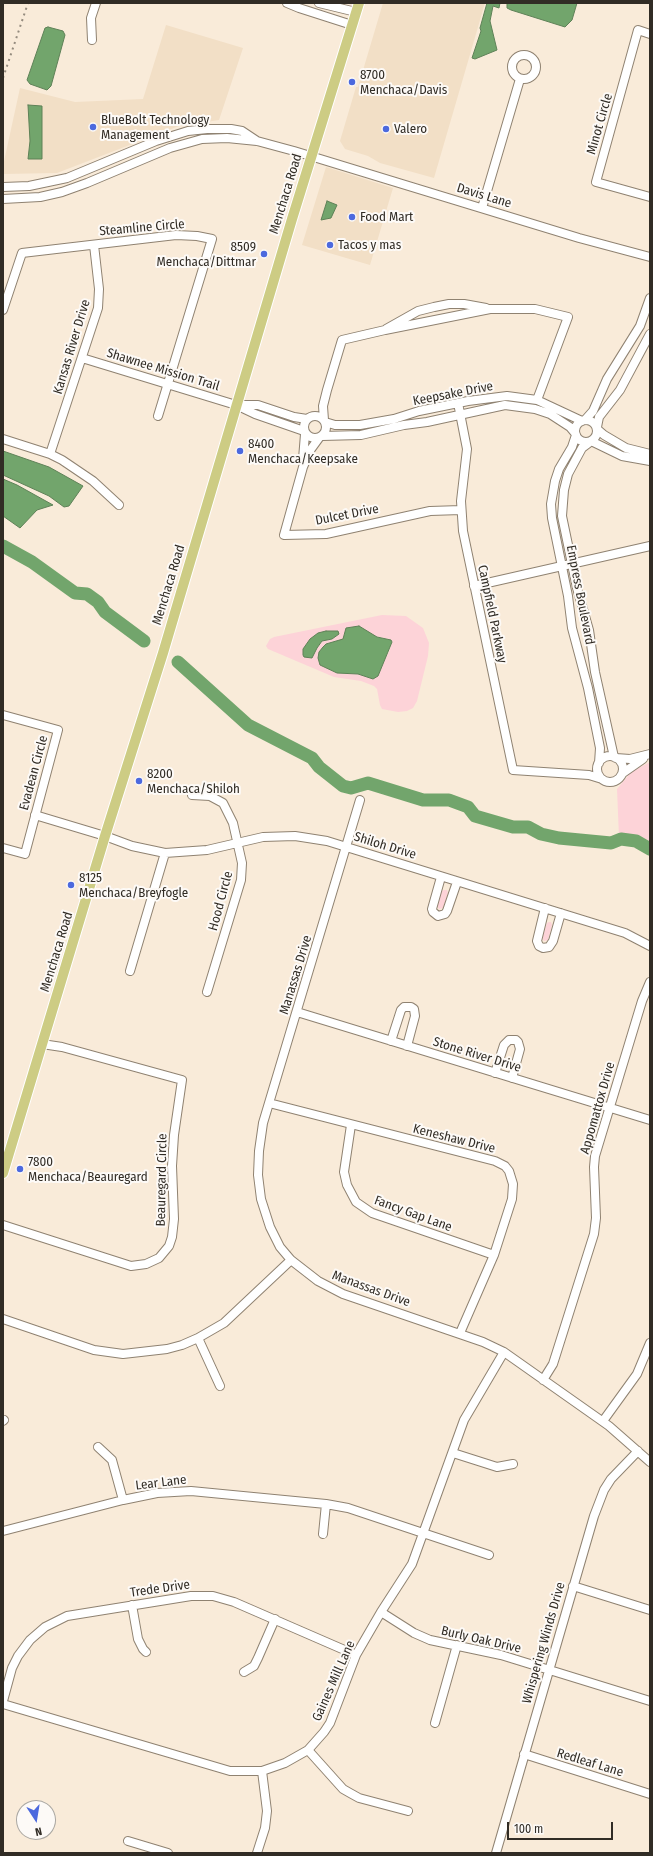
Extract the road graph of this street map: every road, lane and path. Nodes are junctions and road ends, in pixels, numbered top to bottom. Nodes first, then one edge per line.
1 (96, 3) edge
2 (287, 3) edge
3 (319, 3) edge
4 (357, 8) edge
5 (352, 25) junction
6 (650, 34) edge
7 (92, 40) dead end
8 (520, 79) dead end
9 (257, 141) junction
10 (119, 157) junction
11 (311, 157) junction
12 (3, 187) edge
13 (75, 188) junction
14 (650, 197) edge
15 (3, 199) edge
16 (482, 208) junction
17 (94, 244) junction
18 (650, 257) edge
19 (650, 298) edge
20 (490, 309) junction
21 (3, 310) edge
22 (385, 330) junction
23 (650, 334) edge
24 (82, 358) junction
25 (168, 384) junction
26 (327, 390) junction
27 (537, 400) junction
28 (458, 403) junction
29 (236, 405) junction
30 (461, 415) junction
31 (158, 416) dead end
32 (308, 418) junction
33 (583, 420) junction
34 (324, 421) junction
35 (597, 428) junction
36 (304, 433) junction
37 (576, 434) junction
38 (321, 437) junction
39 (3, 439) edge
40 (590, 441) junction
41 (50, 454) junction
42 (650, 454) edge
43 (650, 461) edge
44 (303, 467) junction
45 (119, 505) dead end
46 (461, 510) junction
47 (650, 546) edge
48 (571, 562) junction
49 (561, 565) junction
50 (474, 586) junction
51 (3, 715) edge
52 (648, 755) edge
53 (615, 758) junction
54 (599, 764) junction
55 (623, 773) junction
56 (571, 774) junction
57 (602, 779) junction
58 (192, 795) dead end
59 (360, 800) dead end
60 (35, 815) junction
61 (105, 836) junction
62 (238, 842) junction
63 (347, 847) junction
64 (3, 848) edge
65 (165, 853) junction
66 (441, 877) junction
67 (457, 882) junction
68 (545, 908) junction
69 (561, 913) junction
70 (650, 946) edge
71 (130, 971) dead end
72 (650, 982) edge
73 (207, 992) dead end
74 (296, 1012) junction
75 (391, 1041) junction
76 (42, 1044) junction
77 (407, 1046) junction
78 (495, 1073) junction
79 (512, 1078) junction
80 (269, 1104) junction
81 (609, 1108) junction
82 (650, 1120) edge
83 (351, 1126) junction
84 (3, 1173) edge
85 (3, 1225) edge
86 (494, 1255) junction
87 (291, 1260) junction
88 (3, 1319) edge
89 (460, 1333) junction
90 (198, 1338) junction
91 (650, 1343) edge
92 (504, 1352) junction
93 (543, 1380) junction
94 (220, 1386) dead end
95 (603, 1421) junction
96 (98, 1447) dead end
97 (638, 1451) junction
98 (453, 1453) junction
99 (650, 1462) edge
100 (513, 1464) dead end
101 (123, 1500) junction
102 (326, 1504) junction
103 (3, 1531) edge
104 (424, 1533) junction
105 (322, 1534) dead end
106 (489, 1555) dead end
107 (573, 1586) junction
108 (132, 1605) junction
109 (650, 1610) edge
110 (381, 1612) junction
111 (275, 1619) junction
112 (457, 1645) junction
113 (146, 1652) dead end
114 (356, 1655) junction
115 (550, 1670) junction
116 (244, 1672) dead end
117 (650, 1701) edge
118 (3, 1702) edge
119 (435, 1723) dead end
120 (308, 1750) junction
121 (524, 1754) junction
122 (262, 1771) junction
123 (650, 1794) edge
124 (408, 1811) dead end
125 (128, 1841) dead end
126 (164, 1852) edge
127 (257, 1853) edge
128 (496, 1853) edge

1 - 7 street
2 - 5 street
3 - 4 street
4 - 5 main road, Menchaca Road
5 - 11 main road, Menchaca Road
6 - 14 street, Minot Circle
8 - 16 street
9 - 10 street
9 - 11 street, Davis Lane
9 - 13 street
10 - 12 street
10 - 13 street
11 - 16 street, Davis Lane
11 - 29 main road, Menchaca Road
13 - 15 street
16 - 18 street, Davis Lane
17 - 21 street, Steamline Circle
17 - 24 street, Kansas River Drive
17 - 25 street, Steamline Circle
19 - 33 street
20 - 22 street
20 - 22 street
20 - 27 street
22 - 26 street
23 - 35 street
24 - 25 street, Shawnee Mission Trail
24 - 41 street, Kansas River Drive
25 - 29 street, Shawnee Mission Trail
25 - 31 street, Steamline Circle
26 - 32 street
26 - 34 street
27 - 28 street, Keepsake Drive
27 - 33 street, Keepsake Drive
28 - 30 street, Campfield Parkway
28 - 34 street, Keepsake Drive
29 - 32 street
29 - 36 street
29 - 61 main road, Menchaca Road
30 - 37 street, Keepsake Drive
30 - 38 street, Keepsake Drive
30 - 46 street, Campfield Parkway
32 - 34 street
32 - 36 street
33 - 35 street
33 - 37 street
34 - 38 street
35 - 40 street
35 - 42 street
36 - 38 street
36 - 44 street, Dulcet Drive
37 - 40 street
37 - 49 street, Empress Boulevard
38 - 44 street, Dulcet Drive
39 - 41 street
40 - 43 street
40 - 48 street, Empress Boulevard
41 - 45 street
44 - 46 street, Dulcet Drive
46 - 50 street, Campfield Parkway
47 - 48 street
48 - 49 street
48 - 53 street, Empress Boulevard
49 - 50 street
49 - 54 street, Empress Boulevard
50 - 56 street, Campfield Parkway
51 - 60 street, Evadean Circle
52 - 53 street
52 - 55 street
53 - 54 street
53 - 55 street
54 - 56 street, Campfield Parkway
54 - 57 street
55 - 57 street
56 - 57 street, Campfield Parkway
58 - 62 street, Hood Circle
59 - 63 street, Manassas Drive
60 - 61 street, Shiloh Drive
60 - 64 street, Evadean Circle
61 - 65 street, Shiloh Drive
61 - 76 main road, Menchaca Road
62 - 63 street, Shiloh Drive
62 - 65 street, Shiloh Drive
62 - 73 street, Hood Circle
63 - 66 street, Shiloh Drive
63 - 74 street, Manassas Drive
65 - 71 street
66 - 67 street, Shiloh Drive
66 - 67 street
67 - 68 street, Shiloh Drive
68 - 69 street, Shiloh Drive
68 - 69 street
69 - 70 street, Shiloh Drive
72 - 81 street, Appomattox Drive
74 - 75 street, Stone River Drive
74 - 80 street, Manassas Drive
75 - 77 street, Stone River Drive
75 - 77 street
76 - 84 main road, Menchaca Road
76 - 85 street, Beauregard Circle
77 - 78 street, Stone River Drive
78 - 79 street, Stone River Drive
78 - 79 street
79 - 81 street, Stone River Drive
80 - 83 street, Keneshaw Drive
80 - 87 street, Manassas Drive
81 - 82 street, Stone River Drive
81 - 93 street, Appomattox Drive
83 - 86 street, Fancy Gap Lane
83 - 86 street, Keneshaw Drive
86 - 89 street, Keneshaw Drive
87 - 89 street, Manassas Drive
87 - 90 street
88 - 90 street
89 - 92 street, Manassas Drive
90 - 94 street
91 - 95 street
92 - 93 street, Manassas Drive
92 - 98 street, Gaines Mill Lane
93 - 95 street, Manassas Drive
95 - 97 street, Manassas Drive
96 - 101 street
97 - 99 street, Manassas Drive
97 - 107 street, Whispering Winds Drive
98 - 100 street
98 - 104 street, Gaines Mill Lane
101 - 102 street, Lear Lane
101 - 103 street, Lear Lane
102 - 104 street, Lear Lane
102 - 105 street
104 - 106 street, Lear Lane
104 - 110 street, Gaines Mill Lane
107 - 109 street
107 - 115 street, Whispering Winds Drive
108 - 111 street, Trede Drive
108 - 113 street
108 - 118 street, Trede Drive
110 - 112 street, Burly Oak Drive
110 - 114 street, Gaines Mill Lane
111 - 114 street, Trede Drive
111 - 116 street
112 - 115 street, Burly Oak Drive
112 - 119 street
114 - 120 street, Gaines Mill Lane
115 - 117 street, Burly Oak Drive
115 - 121 street, Whispering Winds Drive
118 - 122 street, Gaines Mill Lane
120 - 122 street, Gaines Mill Lane
120 - 124 street
121 - 123 street, Redleaf Lane
121 - 128 street, Whispering Winds Drive
122 - 127 street
125 - 126 street

